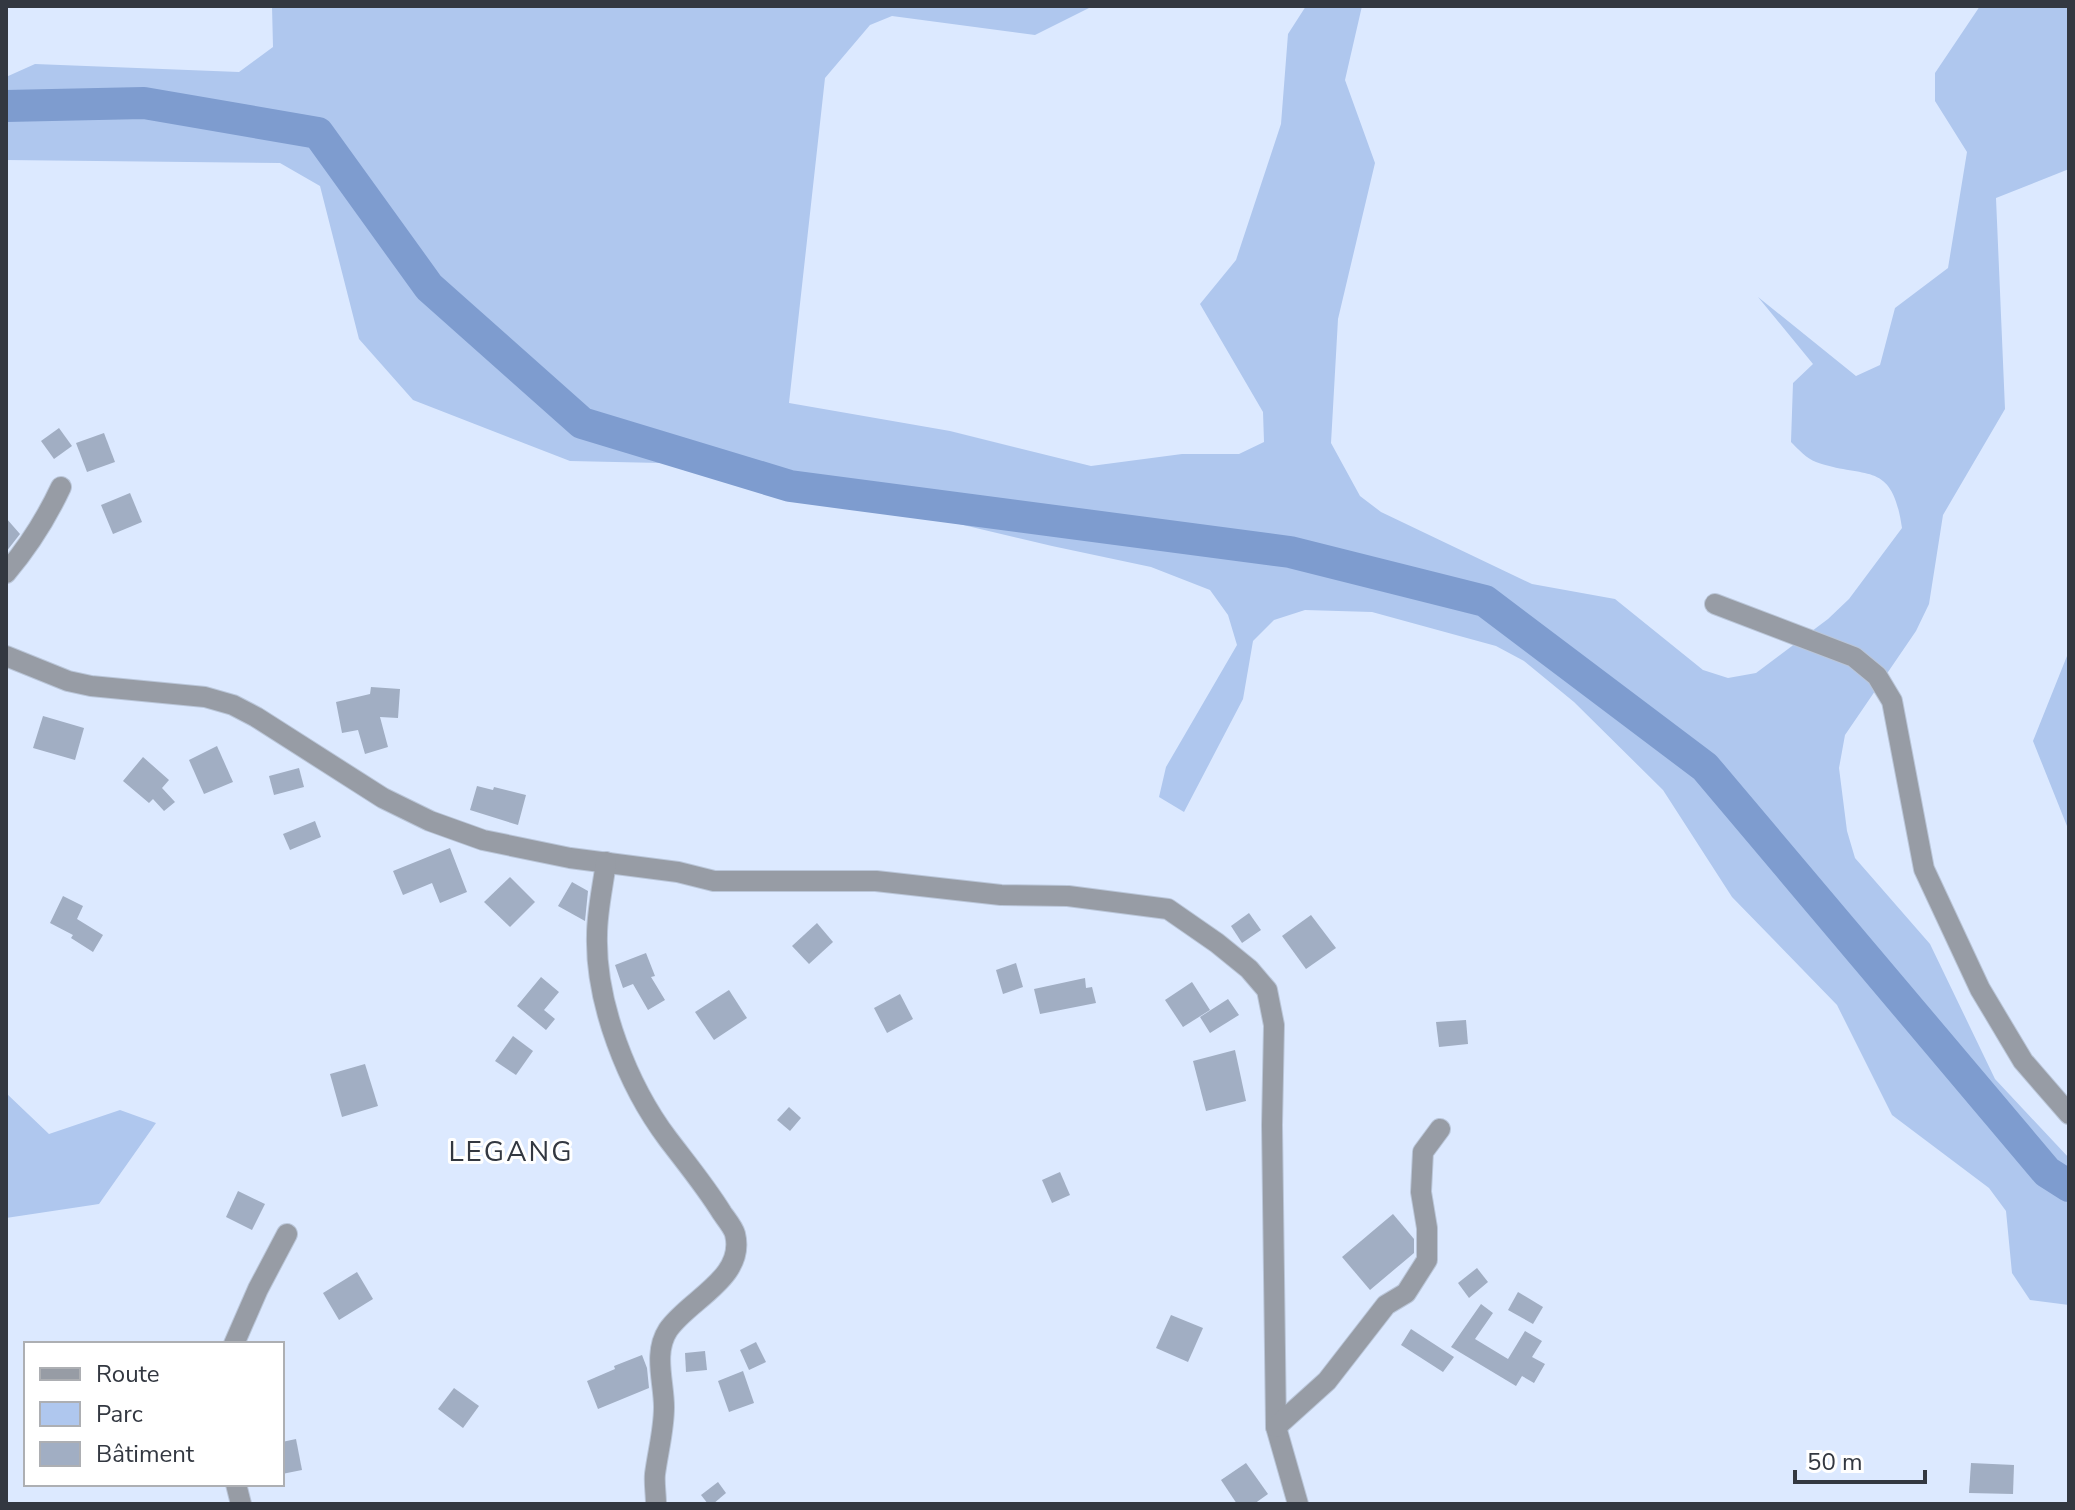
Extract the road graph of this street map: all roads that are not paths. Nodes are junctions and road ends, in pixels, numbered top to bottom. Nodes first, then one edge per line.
1 (61, 487) dead end
2 (6, 573) edge
3 (1715, 604) dead end
4 (6, 656) edge
5 (606, 862) junction
6 (2069, 1114) edge
7 (1440, 1129) dead end
8 (287, 1234) dead end
9 (235, 1342) edge
10 (1276, 1427) junction
11 (656, 1504) edge
12 (1298, 1504) edge

1 - 2 street
3 - 6 street
4 - 5 street
5 - 10 street
5 - 11 street
7 - 10 street
8 - 9 street
10 - 12 street

